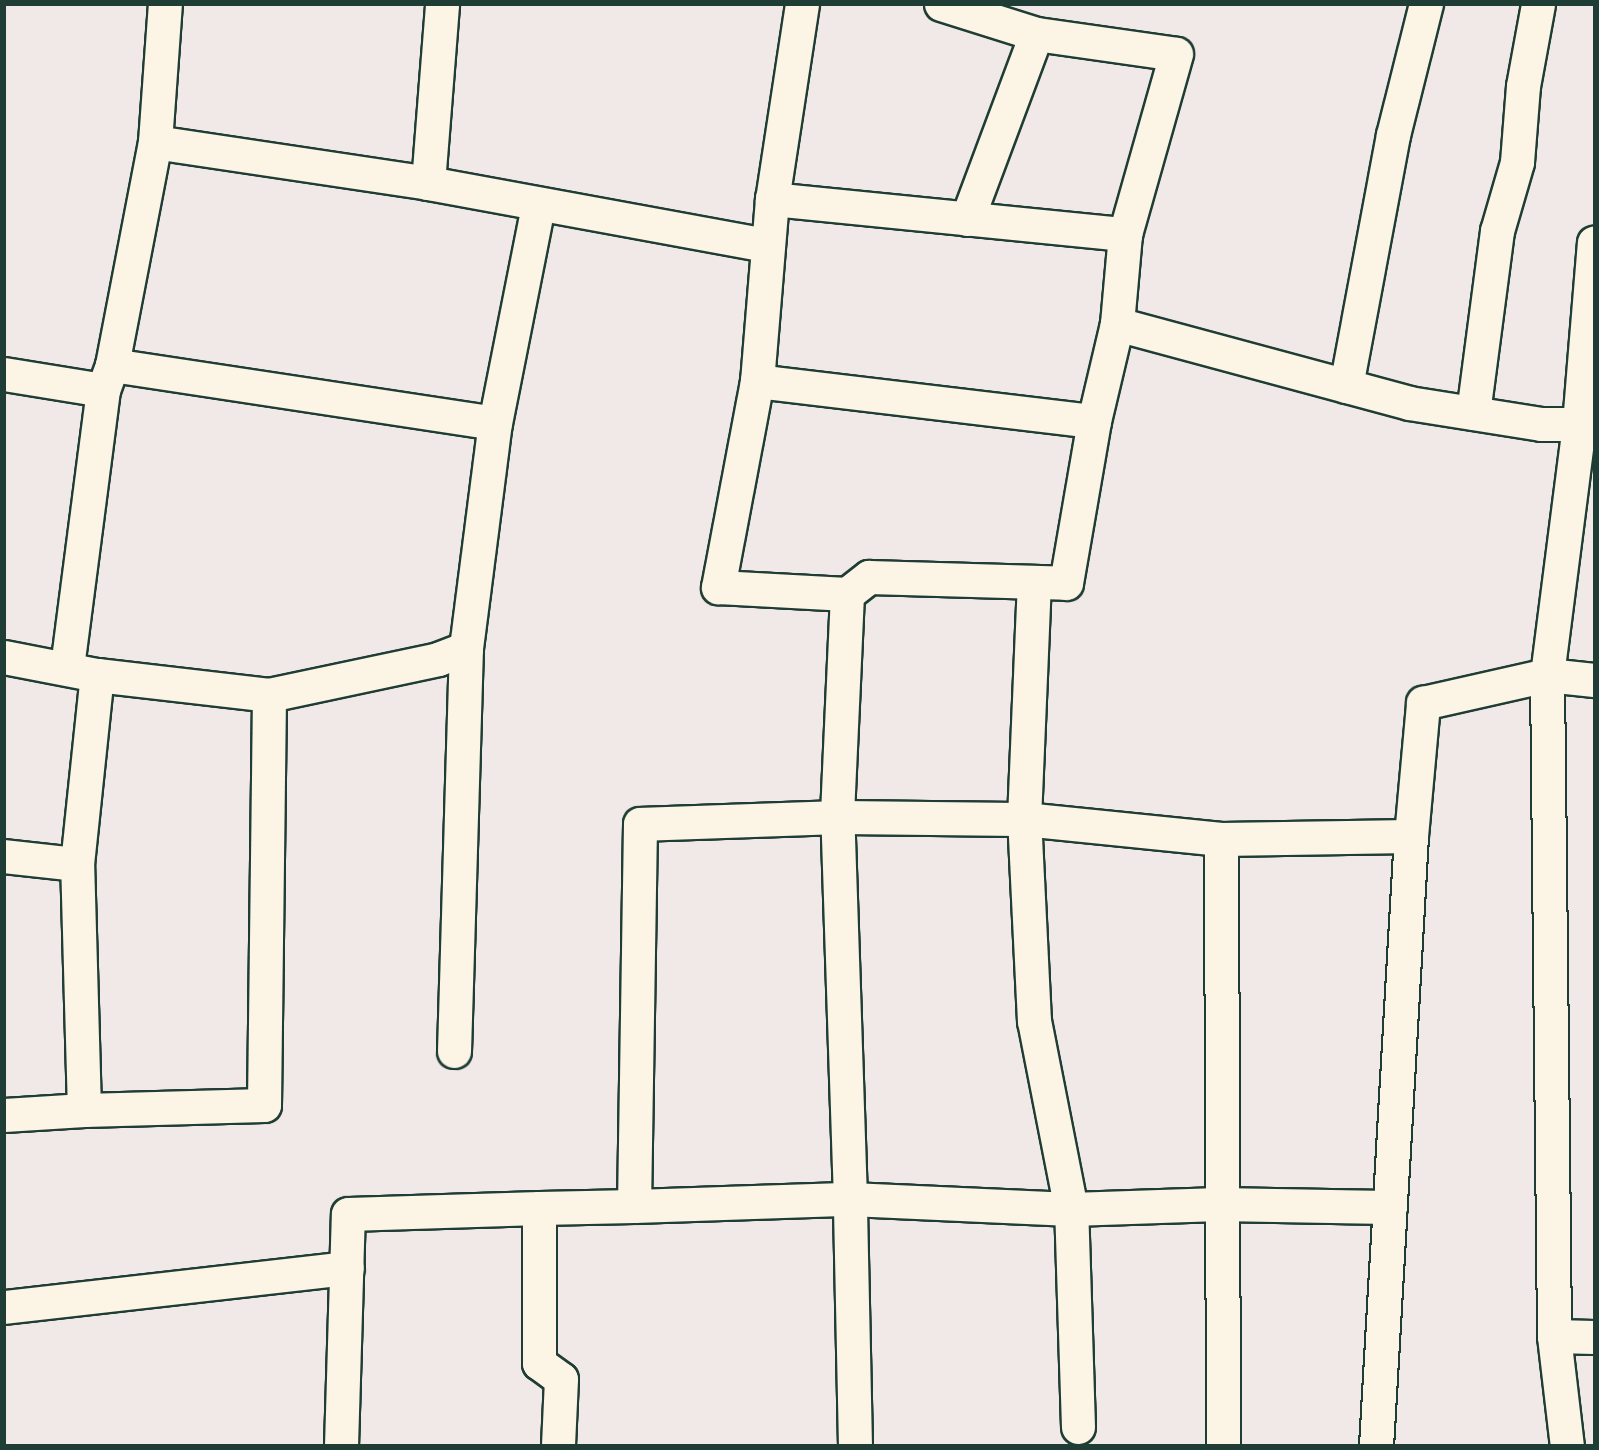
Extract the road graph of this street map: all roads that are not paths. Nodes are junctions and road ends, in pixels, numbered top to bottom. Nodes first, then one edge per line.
1 (165, 4) edge
2 (442, 4) edge
3 (802, 4) edge
4 (941, 4) edge
5 (1426, 4) edge
6 (1538, 4) edge
7 (1036, 34) junction
8 (154, 142) junction
9 (428, 183) junction
10 (772, 199) junction
11 (538, 205) junction
12 (967, 219) junction
13 (1125, 234) junction
14 (1594, 243) edge
15 (767, 245) junction
16 (1117, 324) junction
17 (4, 374) edge
18 (107, 377) junction
19 (757, 381) junction
20 (1346, 386) junction
21 (1473, 413) junction
22 (1094, 421) junction
23 (495, 423) junction
24 (1587, 424) edge
25 (1034, 583) junction
26 (847, 594) junction
27 (466, 648) junction
28 (4, 657) edge
29 (82, 671) junction
30 (1548, 675) junction
31 (1594, 681) edge
32 (269, 695) junction
33 (837, 818) junction
34 (1024, 819) junction
35 (1411, 836) junction
36 (1221, 839) junction
37 (4, 856) edge
38 (77, 864) junction
39 (454, 1051) dead end
40 (84, 1110) junction
41 (4, 1115) edge
42 (850, 1199) junction
43 (1219, 1204) junction
44 (634, 1206) junction
45 (1390, 1207) junction
46 (539, 1208) junction
47 (1071, 1209) junction
48 (347, 1268) junction
49 (4, 1307) edge
50 (1554, 1336) junction
51 (1594, 1337) edge
52 (1078, 1427) dead end
53 (341, 1446) edge
54 (558, 1446) edge
55 (855, 1446) edge
56 (1223, 1446) edge
57 (1376, 1446) edge
58 (1567, 1446) edge

1 - 8 street
2 - 9 street
3 - 10 street
4 - 7 street
5 - 20 street
6 - 21 street
7 - 12 street
7 - 13 street
8 - 9 street
8 - 18 street
9 - 11 street
10 - 12 street
10 - 15 street
11 - 15 street
11 - 23 street
12 - 13 street
13 - 16 street
14 - 24 street
15 - 19 street
16 - 20 street
16 - 22 street
17 - 18 street
18 - 23 street
18 - 29 street
19 - 22 street
19 - 26 street
20 - 21 street
21 - 24 street
22 - 25 street
23 - 27 street
24 - 30 street
25 - 26 street
25 - 34 street
26 - 33 street
27 - 32 street
27 - 39 street
28 - 29 street
29 - 32 street
29 - 38 street
30 - 31 street
30 - 35 street
30 - 50 street
32 - 40 street
33 - 34 street
33 - 42 street
33 - 44 street
34 - 36 street
34 - 47 street
35 - 36 street
35 - 45 street
36 - 43 street
37 - 38 street
38 - 40 street
40 - 41 street
42 - 44 street
42 - 47 street
42 - 55 street
43 - 45 street
43 - 47 street
43 - 56 street
44 - 46 street
45 - 57 street
46 - 48 street
46 - 54 street
47 - 52 street
48 - 49 street
48 - 53 street
50 - 51 street
50 - 58 street

